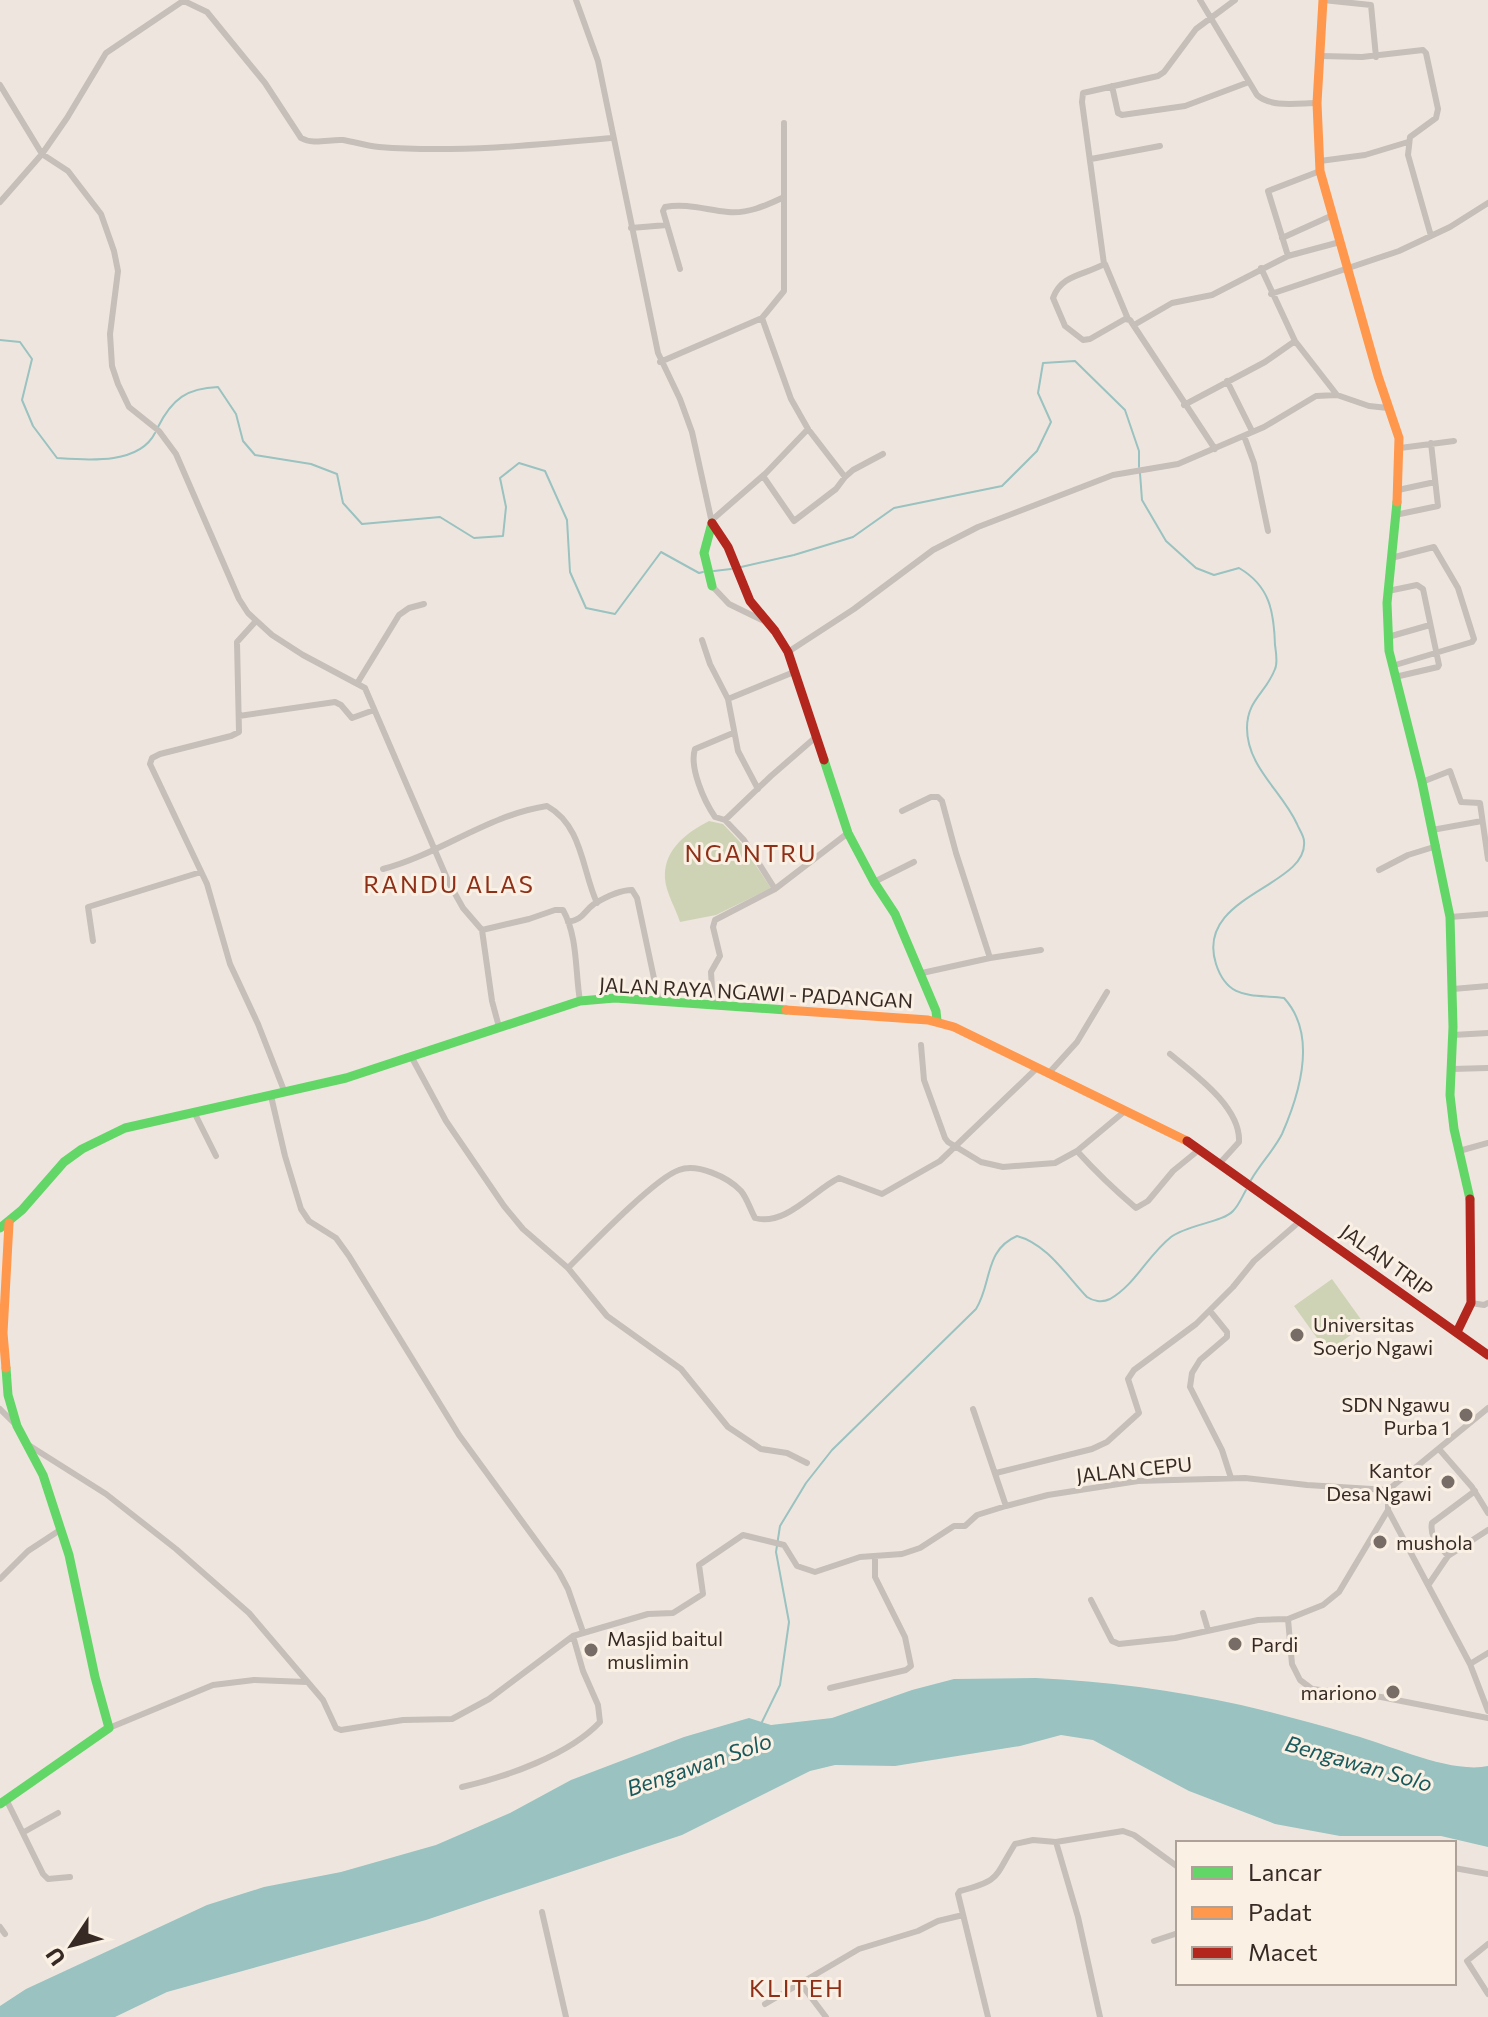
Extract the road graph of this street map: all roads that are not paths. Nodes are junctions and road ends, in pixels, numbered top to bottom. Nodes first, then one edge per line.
1 (183, 0) edge
2 (576, 0) edge
3 (1200, 0) edge
4 (1235, 0) edge
5 (1323, 0) edge
6 (1210, 17) junction
7 (1321, 56) junction
8 (1376, 57) junction
9 (1249, 82) junction
10 (0, 85) edge
11 (1112, 86) junction
12 (1317, 103) junction
13 (784, 123) dead end
14 (612, 138) junction
15 (1408, 142) junction
16 (1160, 146) dead end
17 (42, 154) junction
18 (1091, 159) junction
19 (1320, 166) junction
20 (782, 198) junction
21 (0, 202) edge
22 (1488, 203) edge
23 (1333, 215) junction
24 (667, 225) junction
25 (631, 228) junction
26 (1431, 236) junction
27 (1282, 238) junction
28 (1340, 242) junction
29 (1288, 256) junction
30 (1104, 263) junction
31 (1261, 268) junction
32 (1348, 268) junction
33 (680, 269) dead end
34 (1271, 294) junction
35 (762, 318) junction
36 (1131, 322) junction
37 (1295, 341) junction
38 (660, 362) junction
39 (1227, 381) junction
40 (1337, 395) junction
41 (1184, 405) junction
42 (1389, 408) junction
43 (808, 429) junction
44 (1252, 431) junction
45 (1244, 436) junction
46 (1454, 441) dead end
47 (1431, 443) junction
48 (1400, 448) junction
49 (1215, 449) junction
50 (883, 454) dead end
51 (763, 476) junction
52 (845, 477) junction
53 (1435, 482) junction
54 (1398, 490) junction
55 (1395, 515) junction
56 (712, 522) junction
57 (1268, 531) dead end
58 (1391, 558) junction
59 (712, 586) joint
60 (1388, 591) junction
61 (424, 604) dead end
62 (256, 621) junction
63 (765, 622) junction
64 (1430, 625) junction
65 (1388, 637) junction
66 (702, 640) dead end
67 (788, 652) junction
68 (1436, 654) junction
69 (1392, 666) junction
70 (794, 672) junction
71 (1395, 677) junction
72 (358, 682) junction
73 (728, 699) junction
74 (374, 710) junction
75 (239, 716) junction
76 (733, 733) junction
77 (817, 736) junction
78 (1422, 782) junction
79 (758, 789) junction
80 (902, 811) dead end
81 (725, 820) junction
82 (1482, 821) junction
83 (1432, 830) junction
84 (848, 833) junction
85 (1437, 846) junction
86 (436, 850) junction
87 (1488, 859) edge
88 (914, 862) dead end
89 (383, 869) dead end
90 (1379, 870) dead end
91 (201, 872) junction
92 (874, 882) junction
93 (775, 889) junction
94 (597, 903) junction
95 (1488, 914) edge
96 (1450, 917) junction
97 (568, 922) junction
98 (482, 930) junction
99 (93, 941) dead end
100 (1041, 950) dead end
101 (990, 958) junction
102 (922, 973) junction
103 (1488, 986) edge
104 (1453, 989) junction
105 (1107, 992) dead end
106 (580, 1001) junction
107 (659, 1002) junction
108 (713, 1005) junction
109 (937, 1021) junction
110 (499, 1027) junction
111 (1488, 1033) edge
112 (1453, 1035) junction
113 (921, 1045) dead end
114 (1170, 1054) dead end
115 (411, 1056) junction
116 (1037, 1068) junction
117 (1488, 1068) edge
118 (1452, 1069) junction
119 (1048, 1074) junction
120 (285, 1093) junction
121 (271, 1096) junction
122 (1125, 1111) junction
123 (195, 1114) junction
124 (1488, 1143) edge
125 (956, 1146) junction
126 (1200, 1149) junction
127 (1077, 1151) junction
128 (1459, 1151) junction
129 (216, 1156) dead end
130 (1220, 1163) junction
131 (1265, 1195) joint
132 (1300, 1220) junction
133 (4, 1226) edge
134 (568, 1268) junction
135 (1471, 1303) junction
136 (1486, 1304) edge
137 (1210, 1311) junction
138 (1488, 1312) edge
139 (1457, 1332) junction
140 (1488, 1355) edge
141 (1488, 1408) edge
142 (0, 1409) edge
143 (973, 1409) dead end
144 (17, 1426) junction
145 (30, 1446) junction
146 (1439, 1449) junction
147 (807, 1463) dead end
148 (996, 1473) junction
149 (1231, 1478) junction
150 (1388, 1490) junction
151 (1475, 1491) junction
152 (1006, 1506) junction
153 (1388, 1510) junction
154 (1488, 1513) edge
155 (60, 1530) junction
156 (1488, 1530) edge
157 (875, 1556) junction
158 (1448, 1556) junction
159 (0, 1579) edge
160 (1429, 1584) junction
161 (1091, 1600) dead end
162 (1203, 1613) dead end
163 (1288, 1619) junction
164 (1208, 1630) junction
165 (583, 1632) junction
166 (573, 1636) junction
167 (1488, 1653) edge
168 (1470, 1664) junction
169 (307, 1682) junction
170 (830, 1688) dead end
171 (1488, 1711) edge
172 (1488, 1718) edge
173 (109, 1728) junction
174 (462, 1787) dead end
175 (3, 1801) edge
176 (58, 1813) dead end
177 (24, 1832) junction
178 (1056, 1842) junction
179 (1176, 1866) edge
180 (1456, 1868) edge
181 (1488, 1874) edge
182 (70, 1877) dead end
183 (542, 1912) dead end
184 (963, 1915) junction
185 (0, 1927) edge
186 (5, 1934) dead end
187 (1176, 1934) edge
188 (1154, 1941) dead end
189 (1488, 1944) edge
190 (801, 1984) junction
191 (1488, 1994) edge
192 (765, 2004) dead end
193 (566, 2017) edge
194 (826, 2017) edge
195 (988, 2017) edge
196 (1100, 2017) edge

1 - 14 street
1 - 17 street
2 - 14 street
3 - 6 street
4 - 6 street
5 - 7 main road
5 - 8 street
6 - 9 street
6 - 11 street
7 - 8 street
7 - 12 main road
8 - 15 street
9 - 11 street
9 - 12 street
10 - 17 street
11 - 18 street
12 - 19 main road
13 - 20 street
14 - 25 street
15 - 19 street
15 - 26 street
16 - 18 street
17 - 21 street
17 - 62 street
18 - 30 street
19 - 23 main road
19 - 27 street
20 - 24 street
20 - 35 street
22 - 26 street
23 - 27 street
23 - 28 main road
24 - 25 street
24 - 33 street
25 - 38 street
26 - 32 street
27 - 29 street
28 - 29 street
28 - 32 main road
29 - 31 street
30 - 36 street
30 - 36 street
31 - 34 street
31 - 36 street
32 - 34 street
32 - 42 main road
34 - 37 street
35 - 38 street
35 - 43 street
36 - 41 street
37 - 39 street
37 - 40 street
38 - 56 street
39 - 41 street
39 - 44 street
40 - 42 street
40 - 44 street
41 - 49 street
42 - 48 main road
43 - 51 street
43 - 52 street
44 - 45 street
45 - 49 street
45 - 57 street
46 - 47 street
47 - 48 street
47 - 53 street
48 - 54 main road
49 - 67 street
50 - 52 street
51 - 52 street
51 - 56 street
53 - 54 street
53 - 55 street
54 - 55 main road
55 - 58 main road
56 - 59 main road
56 - 63 main road
58 - 60 main road
58 - 68 street
59 - 63 street
60 - 64 street
60 - 65 main road
61 - 72 street
62 - 72 street
62 - 75 street
63 - 67 main road
64 - 65 street
64 - 68 street
65 - 69 main road
66 - 73 street
67 - 70 main road
68 - 69 street
68 - 71 street
69 - 71 main road
70 - 73 street
70 - 77 main road
71 - 78 main road
72 - 74 street
73 - 76 street
74 - 75 street
74 - 86 street
75 - 91 street
76 - 79 street
76 - 81 street
77 - 79 street
77 - 84 main road
78 - 82 street
78 - 83 main road
79 - 81 street
80 - 101 street
81 - 93 street
82 - 83 street
82 - 87 street
83 - 85 main road
84 - 92 main road
84 - 93 street
85 - 90 street
85 - 96 main road
86 - 89 street
86 - 94 street
86 - 98 street
88 - 92 street
91 - 99 street
91 - 120 street
92 - 102 main road
93 - 108 street
94 - 97 street
94 - 107 street
95 - 96 street
96 - 104 main road
97 - 98 street
97 - 106 street
98 - 110 street
100 - 101 street
101 - 102 street
102 - 109 main road
103 - 104 street
104 - 112 main road
105 - 119 street
106 - 107 main road, JALAN RAYA NGAWI - PADANGAN
106 - 110 main road, JALAN RAYA NGAWI - PADANGAN
107 - 108 main road, JALAN RAYA NGAWI - PADANGAN
108 - 109 main road, JALAN RAYA NGAWI - PADANGAN
109 - 116 main road, JALAN RAYA NGAWI - PADANGAN
110 - 115 main road, JALAN RAYA NGAWI - PADANGAN
111 - 112 street
112 - 118 main road
113 - 125 street
114 - 130 street
115 - 120 main road, JALAN RAYA NGAWI - PADANGAN
115 - 134 street
116 - 119 main road, JALAN RAYA NGAWI - PADANGAN
116 - 125 street
117 - 118 street
118 - 128 main road
119 - 122 main road, JALAN RAYA NGAWI - PADANGAN
120 - 121 main road, JALAN RAYA NGAWI - PADANGAN
121 - 123 main road, JALAN RAYA NGAWI - PADANGAN
121 - 165 street
122 - 126 main road, JALAN RAYA NGAWI - PADANGAN
122 - 127 street
123 - 129 street
123 - 133 main road, JALAN RAYA NGAWI - PADANGAN
124 - 128 street
125 - 127 street
125 - 134 street
126 - 127 street
126 - 130 main road, JALAN RAYA NGAWI - PADANGAN
128 - 135 main road
130 - 131 main road, JALAN RAYA NGAWI - PADANGAN
131 - 132 main road, JALAN TRIP
132 - 137 street
132 - 139 main road, JALAN TRIP
133 - 144 main road
134 - 147 street
135 - 136 street
135 - 139 main road
136 - 138 street
137 - 148 street
137 - 149 street
139 - 140 main road, JALAN TRIP
141 - 146 street
142 - 144 street
143 - 148 street
144 - 145 main road
145 - 155 main road
145 - 169 street
146 - 150 street
146 - 151 street
148 - 152 street
149 - 150 street, JALAN CEPU
149 - 152 street, JALAN CEPU
150 - 153 street
151 - 154 street
151 - 158 street
152 - 157 street, JALAN CEPU
153 - 160 street
153 - 163 street
155 - 159 street
155 - 173 main road
156 - 158 street
157 - 165 street, JALAN CEPU
157 - 170 street
158 - 160 street
160 - 168 street
161 - 164 street
162 - 164 street
163 - 164 street
163 - 172 street
165 - 166 street
166 - 169 street
166 - 174 street
167 - 168 street
168 - 171 street
169 - 173 street
173 - 175 main road
175 - 177 street
176 - 177 street
177 - 182 street
178 - 179 street
178 - 184 street
178 - 196 street
180 - 181 street
183 - 193 street
184 - 190 street
184 - 195 street
185 - 186 street
187 - 188 street
189 - 191 street
190 - 192 street
190 - 194 street

